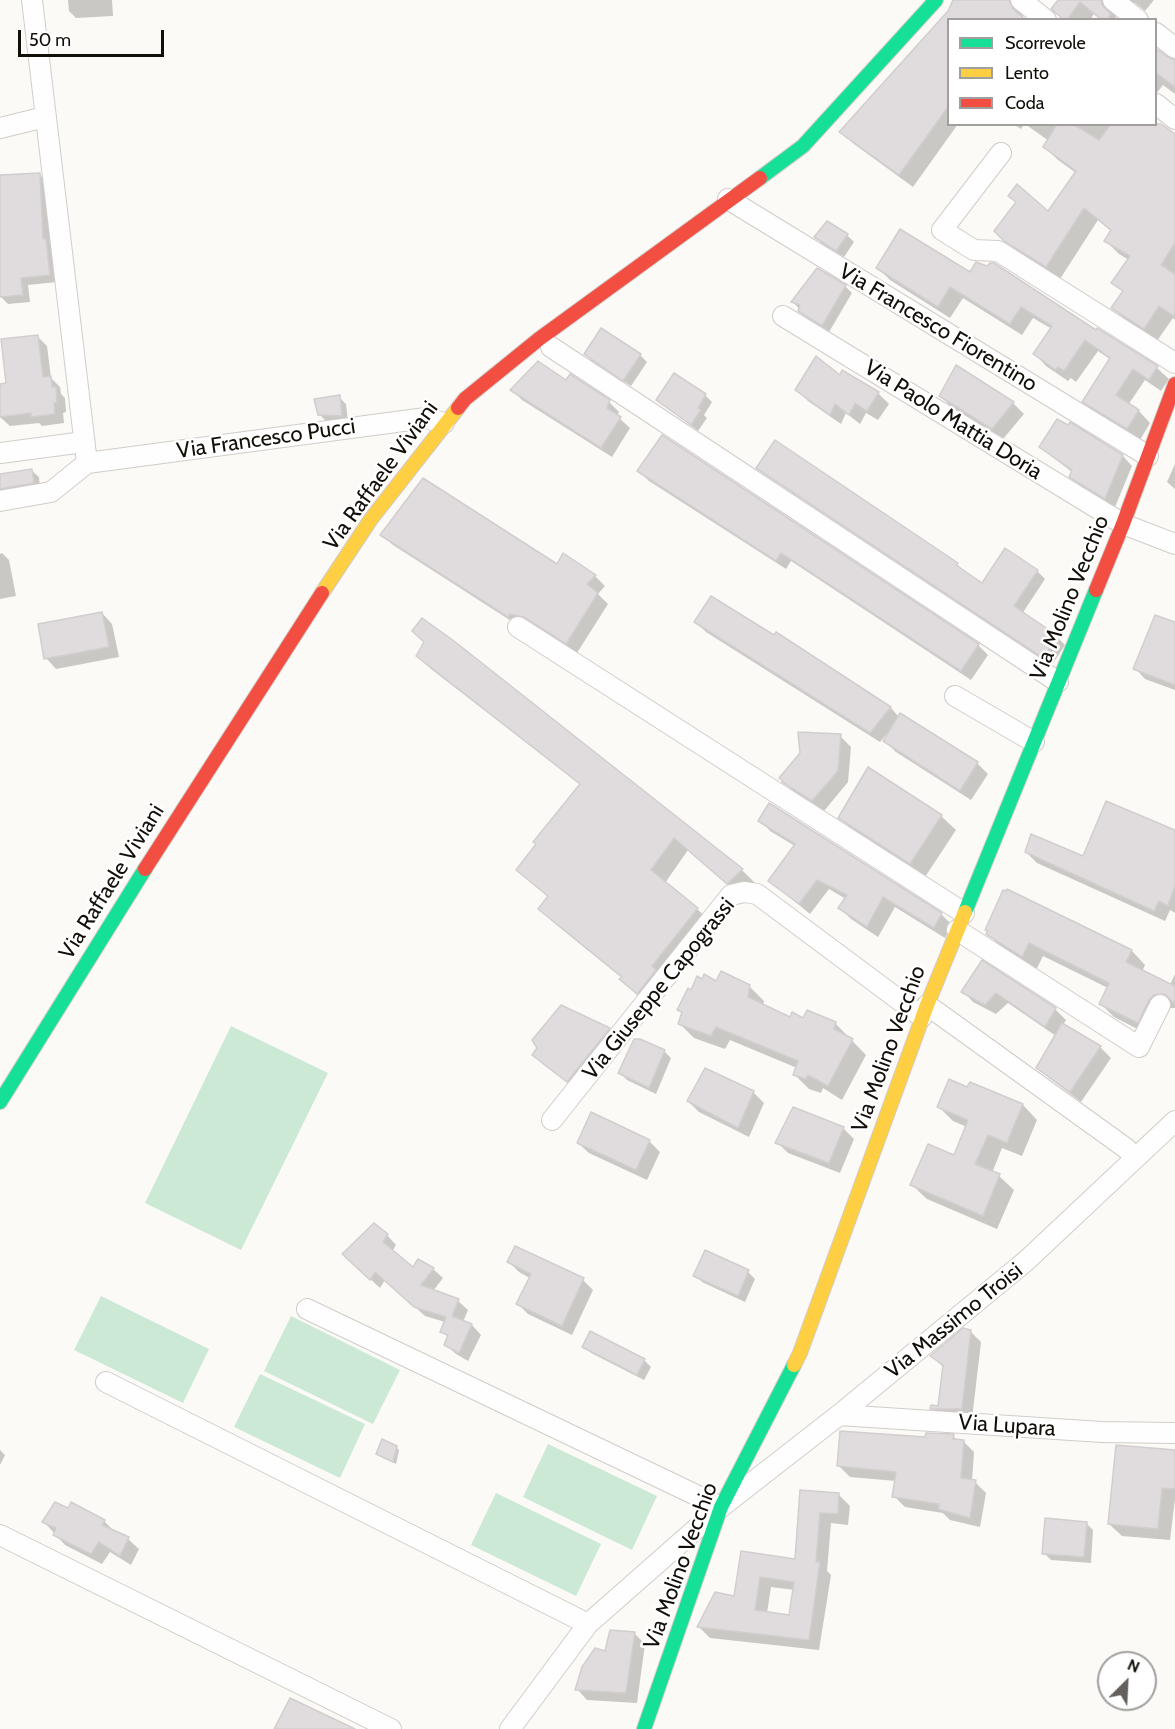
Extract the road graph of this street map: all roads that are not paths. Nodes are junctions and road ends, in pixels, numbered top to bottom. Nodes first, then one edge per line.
1 (32, 0) edge
2 (936, 0) edge
3 (1021, 0) edge
4 (1113, 0) edge
5 (1044, 18) edge
6 (1136, 18) edge
7 (1157, 34) edge
8 (1175, 48) edge
9 (1157, 106) edge
10 (45, 117) junction
11 (1175, 119) edge
12 (0, 128) edge
13 (1001, 153) dead end
14 (728, 199) junction
15 (783, 316) dead end
16 (551, 347) dead end
17 (1175, 363) edge
18 (1173, 394) edge
19 (444, 423) junction
20 (84, 442) junction
21 (0, 453) edge
22 (1148, 456) junction
23 (87, 463) junction
24 (0, 501) edge
25 (1123, 524) junction
26 (1175, 544) edge
27 (518, 627) dead end
28 (1058, 682) junction
29 (955, 696) dead end
30 (1034, 742) junction
31 (960, 922) junction
32 (1160, 1005) dead end
33 (925, 1011) junction
34 (0, 1102) edge
35 (552, 1120) dead end
36 (1175, 1121) edge
37 (1127, 1149) dead end
38 (307, 1310) dead end
39 (106, 1382) dead end
40 (838, 1415) junction
41 (1175, 1433) edge
42 (722, 1507) junction
43 (0, 1535) edge
44 (588, 1624) junction
45 (391, 1729) edge
46 (510, 1729) edge
47 (644, 1729) edge

1 - 10 street
2 - 14 street, Via Raffaele Viviani
3 - 5 street
4 - 6 street
7 - 8 street
9 - 11 street
10 - 12 street
10 - 20 street
13 - 17 street
14 - 19 street, Via Raffaele Viviani
14 - 22 street, Via Francesco Fiorentino
15 - 25 street, Via Paolo Mattia Doria
16 - 28 street
18 - 22 street, Via Molino Vecchio
19 - 23 street, Via Francesco Pucci
19 - 34 street, Via Raffaele Viviani
20 - 21 street
20 - 23 street
22 - 25 street, Via Molino Vecchio
23 - 24 street
25 - 26 street, Via Paolo Mattia Doria
25 - 28 street, Via Molino Vecchio
27 - 31 street
28 - 30 street, Via Molino Vecchio
29 - 30 street
30 - 31 street, Via Molino Vecchio
31 - 32 street
31 - 33 street, Via Molino Vecchio
33 - 35 street, Via Giuseppe Capograssi
33 - 37 street, Via Giuseppe Capograssi
33 - 42 street, Via Molino Vecchio
36 - 40 street, Via Massimo Troisi
38 - 42 street
39 - 44 street
40 - 41 street, Via Lupara
40 - 42 street, Via Massimo Troisi
42 - 44 street, Via Massimo Troisi
42 - 47 street, Via Molino Vecchio
43 - 45 street
44 - 46 street, Via Massimo Troisi

